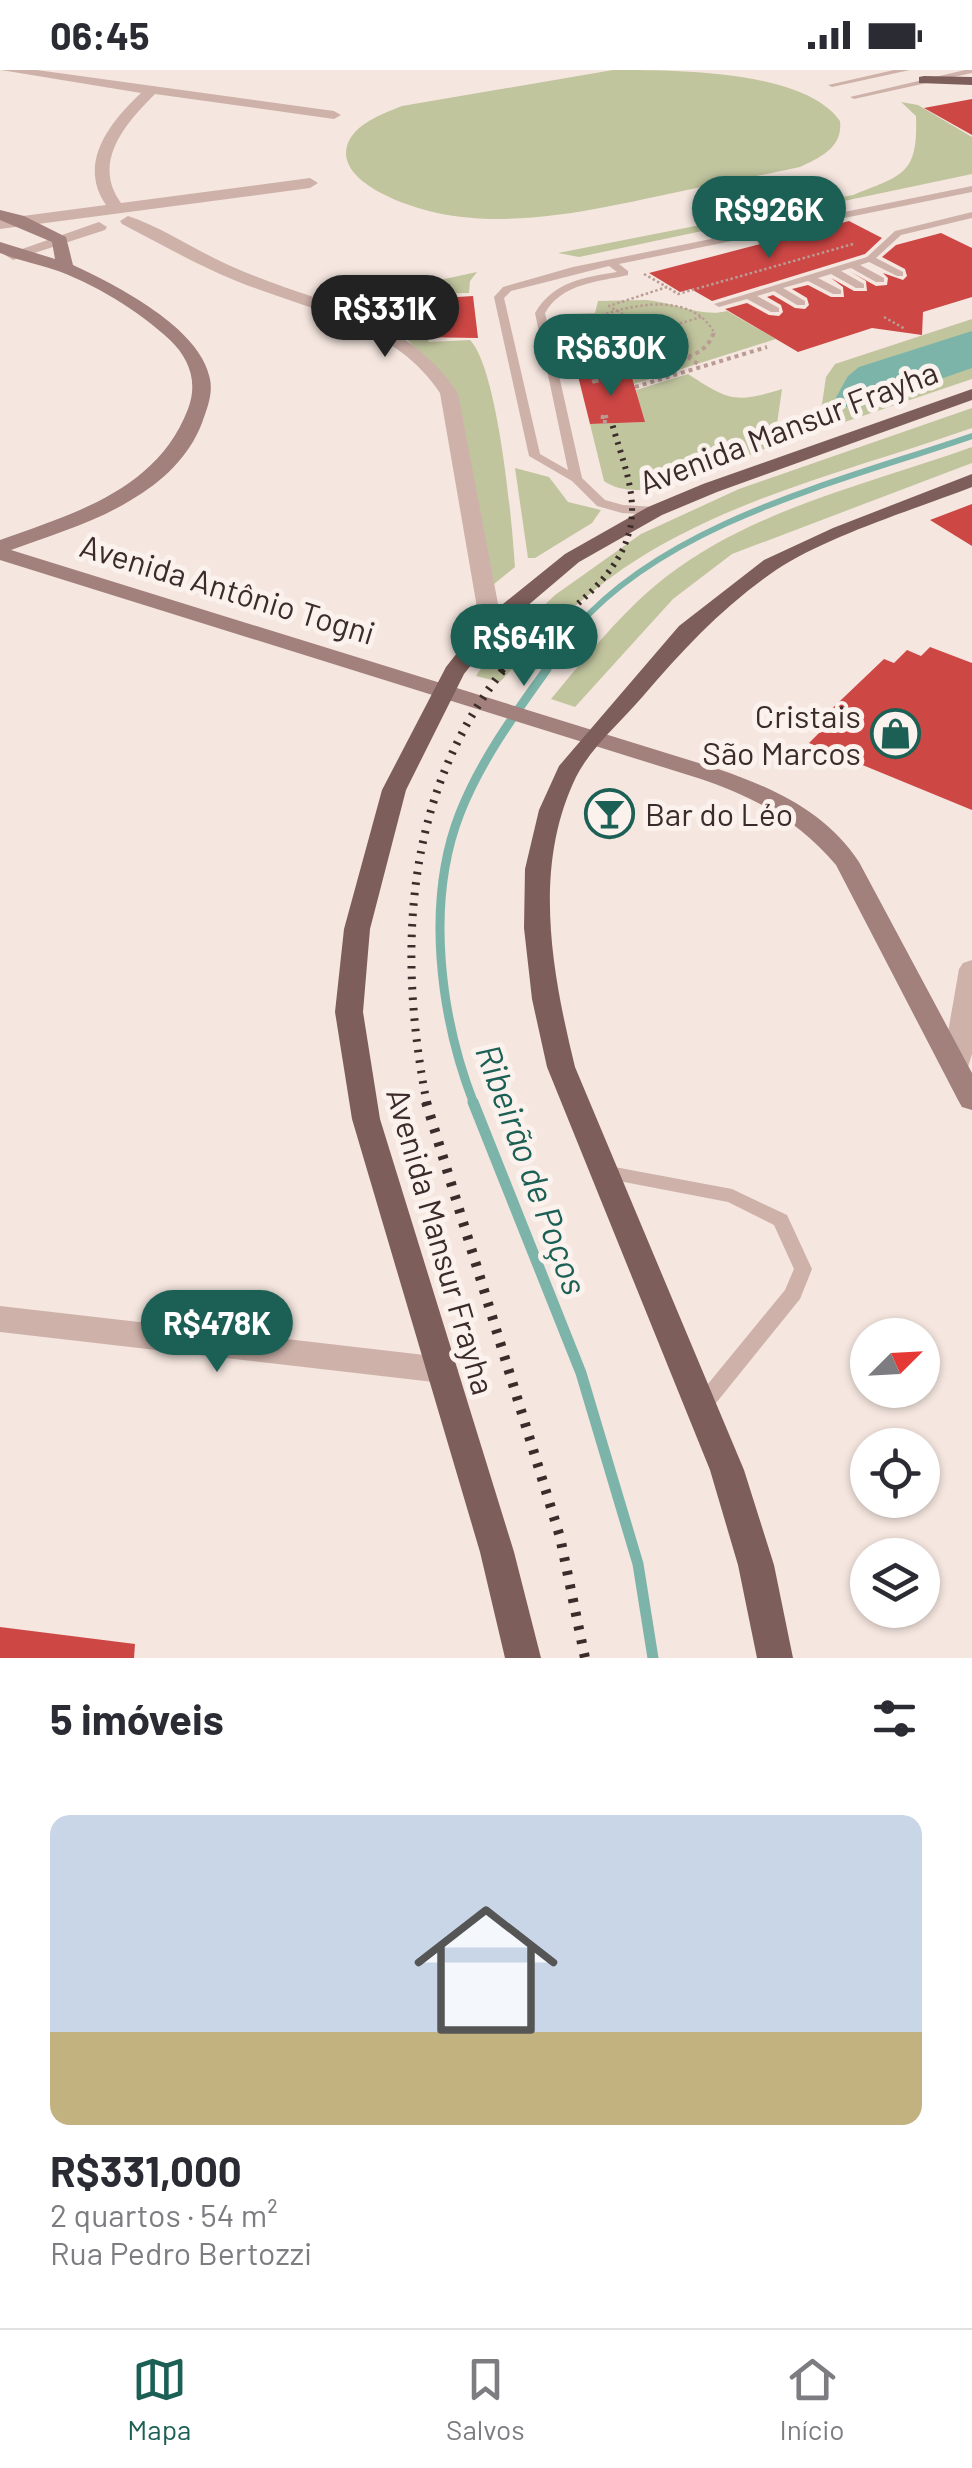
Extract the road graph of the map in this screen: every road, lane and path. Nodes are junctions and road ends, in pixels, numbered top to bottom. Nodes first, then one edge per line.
1 (906, 70) edge
2 (972, 72) edge
3 (16, 75) edge
4 (924, 80) junction
5 (972, 82) edge
6 (832, 85) dead end
7 (150, 92) junction
8 (854, 97) dead end
9 (334, 115) dead end
10 (313, 187) dead end
11 (972, 188) edge
12 (972, 214) edge
13 (0, 215) edge
14 (123, 216) junction
15 (18, 218) junction
16 (0, 224) edge
17 (60, 240) junction
18 (866, 240) dead end
19 (6, 251) edge
20 (611, 262) junction
21 (659, 266) dead end
22 (65, 268) junction
23 (830, 271) junction
24 (864, 284) junction
25 (774, 287) junction
26 (667, 288) junction
27 (761, 291) junction
28 (748, 295) junction
29 (814, 299) dead end
30 (801, 302) dead end
31 (719, 304) dead end
32 (788, 306) dead end
33 (614, 309) junction
34 (775, 310) dead end
35 (702, 316) junction
36 (884, 317) dead end
37 (636, 322) junction
38 (675, 325) junction
39 (905, 329) dead end
40 (597, 340) junction
41 (633, 340) junction
42 (546, 342) junction
43 (668, 343) junction
44 (767, 347) dead end
45 (684, 356) junction
46 (701, 366) junction
47 (635, 387) dead end
48 (972, 394) edge
49 (576, 479) junction
50 (972, 480) edge
51 (655, 510) junction
52 (5, 547) edge
53 (492, 625) junction
54 (442, 690) junction
55 (595, 741) junction
56 (972, 969) edge
57 (967, 1087) edge
58 (603, 1172) junction
59 (0, 1319) edge
60 (442, 1370) junction
61 (701, 1407) junction
62 (523, 1658) edge
63 (775, 1658) edge

1 - 6 lane
2 - 4 lane
3 - 7 street
4 - 5 main road
4 - 8 lane
7 - 9 street
7 - 14 street
10 - 14 street
11 - 20 lane
12 - 23 lane
13 - 15 street
14 - 15 street
14 - 17 street
14 - 53 street
15 - 16 street
15 - 17 street
17 - 19 street
17 - 22 street
18 - 26 path
19 - 22 street
20 - 42 lane
20 - 49 lane
21 - 26 path
22 - 52 street
23 - 24 lane
23 - 24 lane
23 - 24 lane
23 - 24 lane
23 - 25 lane
23 - 29 lane
25 - 27 lane
25 - 30 lane
26 - 33 path
27 - 28 lane
27 - 32 lane
28 - 31 lane
28 - 34 lane
33 - 35 path
33 - 37 path
33 - 40 path
35 - 38 path
35 - 45 path
36 - 39 path
37 - 38 path
37 - 41 path
38 - 43 path
40 - 41 path
40 - 42 path
40 - 45 path
41 - 43 path
42 - 49 lane
43 - 45 path
44 - 46 path
45 - 46 path
46 - 47 path
48 - 51 main road, Avenida Mansur Frayha
49 - 51 lane
50 - 55 main road
51 - 53 main road, Avenida Mansur Frayha
52 - 54 street, Avenida Antônio Togni
53 - 54 main road, Avenida Mansur Frayha
54 - 55 street, Avenida Antônio Togni
54 - 60 main road, Avenida Mansur Frayha
55 - 57 street, Avenida Antônio Togni
55 - 58 main road
56 - 57 street
58 - 61 main road
58 - 61 lane
59 - 60 street
60 - 62 main road, Avenida Mansur Frayha
61 - 63 main road

